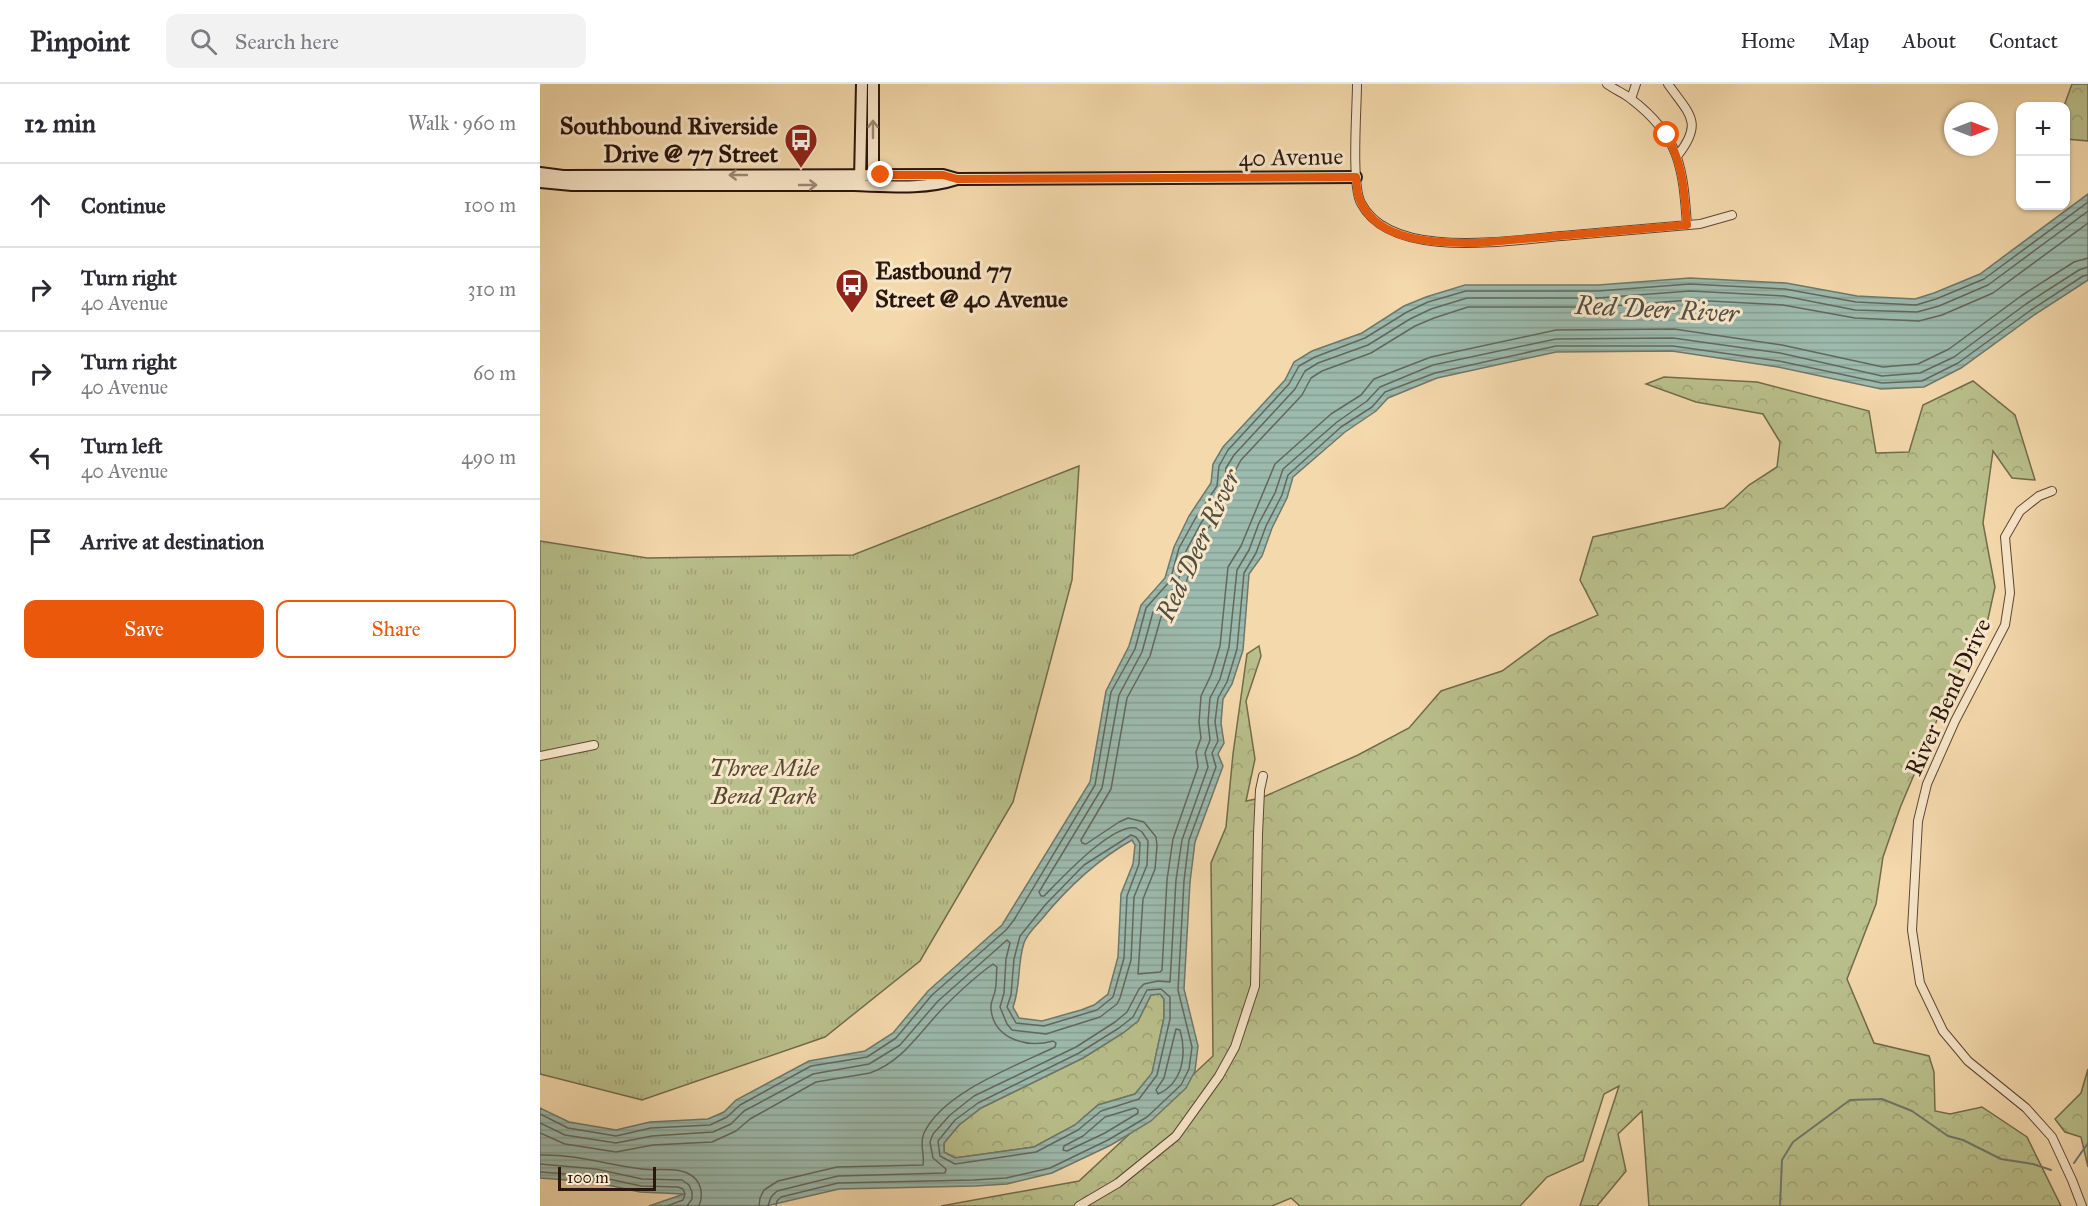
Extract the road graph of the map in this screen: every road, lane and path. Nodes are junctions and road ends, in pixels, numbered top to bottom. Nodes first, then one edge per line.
1 (861, 84) edge
2 (873, 84) edge
3 (1357, 84) edge
4 (1607, 84) edge
5 (1636, 84) edge
6 (1668, 84) edge
7 (1631, 99) junction
8 (1678, 155) junction
9 (540, 173) edge
10 (1356, 177) junction
11 (860, 180) junction
12 (873, 180) junction
13 (540, 182) edge
14 (1732, 215) dead end
15 (1687, 225) junction
16 (2052, 491) dead end
17 (594, 745) dead end
18 (540, 756) edge
19 (1263, 776) dead end
20 (1078, 1206) edge
21 (2082, 1206) edge

1 - 11 main road
12 -> 2 main road
3 - 10 street
4 - 7 street
5 - 7 street
6 - 8 street
7 - 8 street
8 - 15 street
11 -> 9 main road
10 - 12 main road, 40 Avenue
10 - 15 street, 40 Avenue
11 - 12 main road, 40 Avenue
13 -> 11 main road
14 - 15 street, 40 Avenue
16 - 21 street, River Bend Drive
17 - 18 street
19 - 20 street

